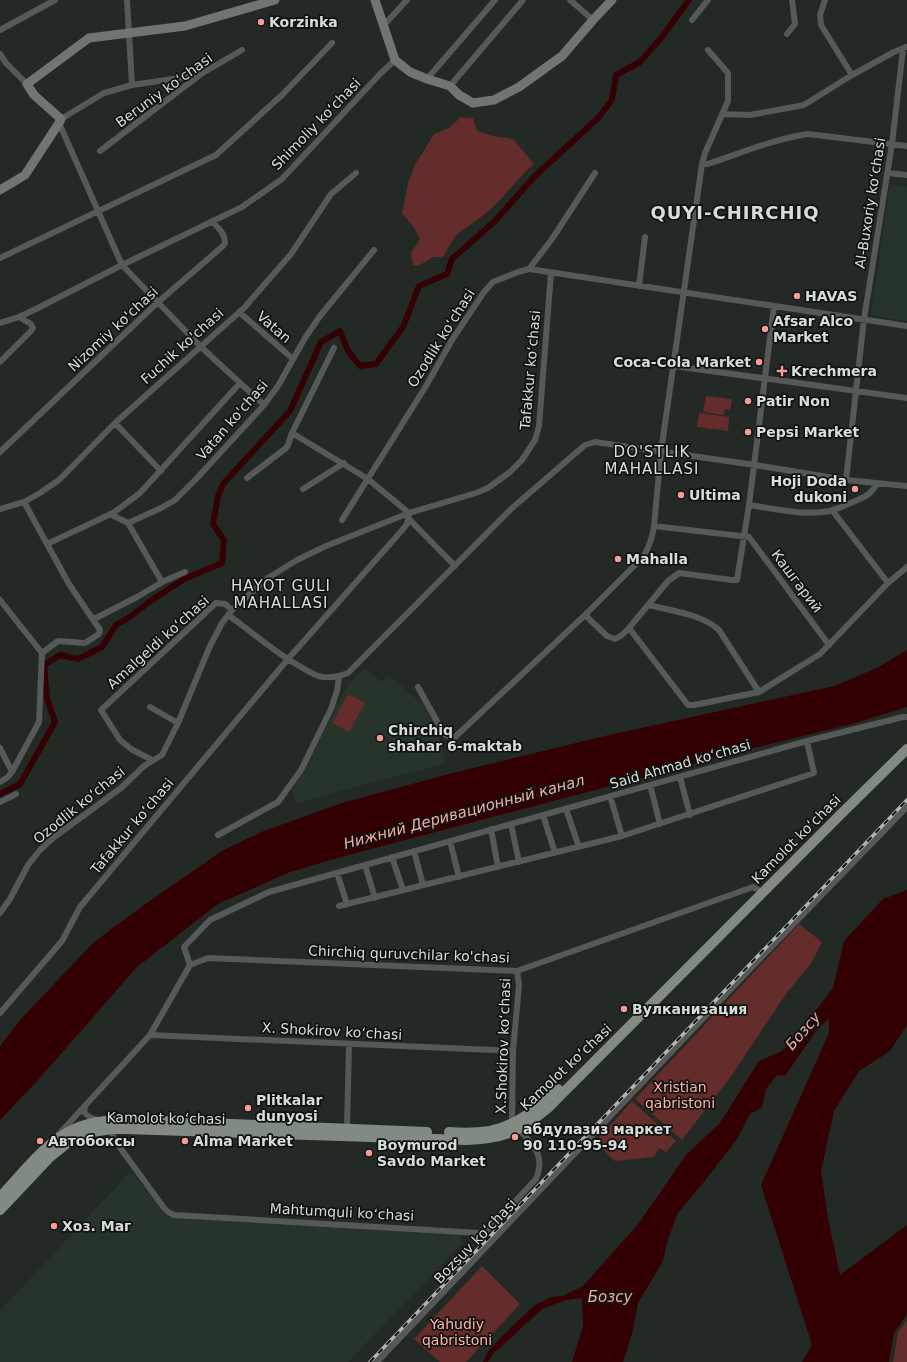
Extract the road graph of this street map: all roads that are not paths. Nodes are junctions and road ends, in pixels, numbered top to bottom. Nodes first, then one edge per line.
1 (55, 0) edge
2 (127, 0) edge
3 (275, 0) edge
4 (375, 0) edge
5 (407, 0) edge
6 (495, 0) edge
7 (522, 0) edge
8 (570, 0) edge
9 (612, 0) edge
10 (708, 0) edge
11 (792, 0) edge
12 (825, 0) edge
13 (593, 20) junction
14 (692, 20) dead end
15 (383, 26) junction
16 (0, 30) edge
17 (129, 33) junction
18 (786, 34) dead end
19 (332, 43) dead end
20 (905, 48) edge
21 (242, 50) dead end
22 (708, 50) dead end
23 (0, 54) edge
24 (396, 60) junction
25 (201, 74) junction
26 (852, 76) junction
27 (427, 79) junction
28 (27, 84) junction
29 (132, 85) junction
30 (450, 86) junction
31 (722, 114) junction
32 (60, 121) junction
33 (892, 144) junction
34 (907, 146) edge
35 (100, 151) dead end
36 (702, 164) junction
37 (356, 173) dead end
38 (594, 173) dead end
39 (887, 173) junction
40 (907, 175) edge
41 (0, 190) edge
42 (98, 211) junction
43 (212, 222) junction
44 (645, 237) dead end
45 (374, 250) dead end
46 (0, 258) edge
47 (122, 265) junction
48 (529, 269) junction
49 (551, 273) junction
50 (639, 286) junction
51 (684, 293) junction
52 (157, 303) junction
53 (774, 306) junction
54 (239, 312) junction
55 (19, 317) junction
56 (864, 320) junction
57 (0, 322) edge
58 (907, 326) edge
59 (200, 346) junction
60 (334, 348) dead end
61 (293, 359) junction
62 (0, 362) edge
63 (674, 366) junction
64 (764, 378) junction
65 (240, 383) junction
66 (856, 391) junction
67 (907, 398) edge
68 (264, 405) junction
69 (115, 423) junction
70 (292, 433) junction
71 (0, 452) edge
72 (661, 452) junction
73 (344, 463) junction
74 (755, 465) junction
75 (161, 471) junction
76 (247, 478) dead end
77 (368, 479) junction
78 (846, 480) junction
79 (877, 483) junction
80 (907, 486) edge
81 (303, 489) dead end
82 (24, 502) junction
83 (749, 505) junction
84 (0, 509) edge
85 (832, 510) junction
86 (110, 514) junction
87 (409, 516) junction
88 (342, 520) dead end
89 (128, 523) junction
90 (654, 526) junction
91 (743, 536) junction
92 (47, 544) junction
93 (455, 566) junction
94 (907, 567) edge
95 (185, 572) dead end
96 (162, 582) junction
97 (888, 583) junction
98 (0, 600) edge
99 (649, 605) junction
100 (230, 612) junction
101 (585, 615) junction
102 (94, 619) junction
103 (628, 628) junction
104 (829, 645) junction
105 (42, 653) junction
106 (288, 659) junction
107 (339, 677) junction
108 (418, 687) dead end
109 (758, 692) junction
110 (150, 707) dead end
111 (101, 710) joint
112 (907, 717) edge
113 (178, 723) junction
114 (807, 741) junction
115 (907, 741) edge
116 (0, 748) edge
117 (907, 749) edge
118 (152, 760) junction
119 (12, 772) junction
120 (680, 777) junction
121 (0, 782) edge
122 (650, 785) junction
123 (16, 794) dead end
124 (610, 796) junction
125 (0, 802) edge
126 (907, 808) edge
127 (566, 809) junction
128 (543, 815) junction
129 (690, 815) junction
130 (511, 824) junction
131 (660, 824) junction
132 (492, 830) junction
133 (218, 835) dead end
134 (622, 836) junction
135 (450, 841) junction
136 (579, 847) junction
137 (414, 851) junction
138 (555, 853) junction
139 (392, 857) junction
140 (519, 862) junction
141 (365, 865) junction
142 (498, 867) junction
143 (337, 873) junction
144 (459, 877) junction
145 (423, 885) junction
146 (757, 889) junction
147 (403, 890) junction
148 (374, 898) junction
149 (347, 904) junction
150 (340, 906) dead end
151 (0, 913) edge
152 (190, 965) junction
153 (517, 971) junction
154 (0, 1013) edge
155 (150, 1035) junction
156 (349, 1044) junction
157 (513, 1051) junction
158 (85, 1106) junction
159 (103, 1121) junction
160 (515, 1126) junction
161 (112, 1129) junction
162 (347, 1129) junction
163 (280, 1130) junction
164 (50, 1145) junction
165 (0, 1198) edge
166 (0, 1210) edge
167 (376, 1362) edge

1 - 16 street
2 - 17 street
3 - 17 street
4 - 15 street
5 - 15 street
6 - 27 street
7 - 30 street
8 - 13 street
9 - 13 street
10 - 14 street
11 - 18 street
12 - 26 street
13 - 30 street
15 - 24 street
17 - 28 street
17 - 29 street
19 - 42 street
20 - 26 street
20 - 33 street, Al-Buxoriy ko‘chasi
21 - 25 street, Beruniy ko‘chasi
22 - 31 street
23 - 28 street
24 - 27 street
24 - 43 street, Shimoliy ko‘chasi
25 - 29 street
25 - 35 street, Beruniy ko‘chasi
26 - 31 street
27 - 30 street
28 - 32 street
29 - 32 street
31 - 36 street
32 - 41 street
32 - 42 street
33 - 34 street
33 - 36 street
33 - 39 street, Al-Buxoriy ko‘chasi
36 - 51 street
37 - 54 street, Fuchik ko'chasi
38 - 48 street
39 - 40 street
39 - 56 street, Al-Buxoriy ko‘chasi
42 - 46 street
42 - 47 street
43 - 47 street, Shimoliy ko‘chasi
43 - 52 street, Nizomiy ko'chasi
44 - 50 street
45 - 61 street, Vatan ko'chasi
47 - 52 street
47 - 55 street, Shimoliy ko‘chasi
48 - 49 street
48 - 77 street, Ozodlik ko‘chasi
49 - 50 street
49 - 87 street, Tafakkur ko‘chasi
50 - 51 street
51 - 53 street
51 - 63 street
52 - 59 street
52 - 71 street, Nizomiy ko'chasi
53 - 56 street
53 - 64 street
54 - 59 street, Fuchik ko'chasi
54 - 61 street, Vatan
55 - 57 street, Shimoliy ko‘chasi
55 - 62 street
56 - 58 street
56 - 66 street, Al-Buxoriy ko‘chasi
59 - 65 street
59 - 69 street, Fuchik ko'chasi
60 - 70 street
61 - 68 street, Vatan ko'chasi
63 - 64 street
63 - 72 street
64 - 66 street
64 - 74 street
65 - 68 street
65 - 75 street, Vatan ko'chasi
66 - 67 street
66 - 78 street, Al-Buxoriy ko‘chasi
68 - 89 street, Vatan ko'chasi
69 - 75 street
69 - 82 street, Fuchik ko'chasi
70 - 73 street
70 - 76 street
72 - 74 street
72 - 90 street
72 - 93 street
73 - 77 street
73 - 81 street
74 - 78 street
74 - 83 street
75 - 86 street, Vatan ko'chasi
77 - 87 street
77 - 88 street, Ozodlik ko‘chasi
78 - 79 street
79 - 80 street
79 - 85 street
82 - 84 street, Fuchik ko'chasi
82 - 92 street
83 - 85 street
83 - 91 street
85 - 97 street
86 - 89 street
86 - 92 street, Vatan ko'chasi
87 - 93 street
87 - 100 street, Ozodlik ko‘chasi
87 - 106 street, Tafakkur ko‘chasi
89 - 96 street
90 - 91 street
90 - 101 street
91 - 99 street
91 - 104 street, Кашгарий
92 - 102 street
93 - 107 street
94 - 97 street
95 - 96 street
96 - 102 street
97 - 104 street
98 - 105 street
99 - 103 street
99 - 109 street
100 - 106 street
100 - 111 street, Amalgeldi ko‘chasi
100 - 113 street, Ozodlik ko‘chasi
101 - 103 street
101 - 108 street
102 - 105 street
103 - 109 street
104 - 109 street
105 - 119 street
106 - 107 street
106 - 154 street, Tafakkur ko‘chasi
107 - 133 street
110 - 113 street
111 - 118 street, Ozodlik ko‘chasi
112 - 114 street, Said Ahmad ko‘chasi
113 - 118 street, Ozodlik ko‘chasi
114 - 120 street, Said Ahmad ko‘chasi
114 - 129 street
115 - 146 main road
116 - 119 street
117 - 160 main road, Kamolot ko‘chasi
118 - 151 street, Ozodlik ko‘chasi
119 - 121 street
120 - 122 street, Said Ahmad ko‘chasi
120 - 129 street
122 - 124 street, Said Ahmad ko‘chasi
122 - 131 street
123 - 125 street
124 - 127 street, Said Ahmad ko‘chasi
124 - 134 street
126 - 167 street, Bozsuv ko‘chasi
127 - 128 street, Said Ahmad ko‘chasi
127 - 136 street
128 - 130 street, Said Ahmad ko‘chasi
128 - 138 street
129 - 131 street
130 - 132 street, Said Ahmad ko‘chasi
130 - 140 street
131 - 134 street
132 - 135 street, Said Ahmad ko‘chasi
132 - 142 street
134 - 136 street
135 - 137 street, Said Ahmad ko‘chasi
135 - 144 street
136 - 138 street
137 - 139 street, Said Ahmad ko‘chasi
137 - 145 street
138 - 140 street
139 - 141 street, Said Ahmad ko‘chasi
139 - 147 street
140 - 142 street
141 - 143 street, Said Ahmad ko‘chasi
141 - 148 street
142 - 144 street
143 - 149 street
143 - 152 street, Said Ahmad ko‘chasi
144 - 145 street
145 - 147 street
146 - 153 street, Chirchiq quruvchilar ko'chasi
146 - 160 main road
147 - 148 street
148 - 149 street
149 - 150 street
152 - 153 street, Chirchiq quruvchilar ko'chasi
152 - 155 street
153 - 157 street, X.Shokirov ko‘chasi
155 - 156 street, X. Shokirov ko‘chasi
155 - 158 street
156 - 157 street, X. Shokirov ko‘chasi
156 - 162 street
157 - 160 street, X.Shokirov ko‘chasi
158 - 159 street
158 - 164 street
159 - 163 main road
159 - 164 main road
160 - 161 street, Mahtumquli ko‘chasi
160 - 162 main road
160 - 163 main road, Kamolot ko‘chasi
161 - 163 main road, Kamolot ko‘chasi
161 - 166 main road, Kamolot ko‘chasi
162 - 163 main road
164 - 165 main road

